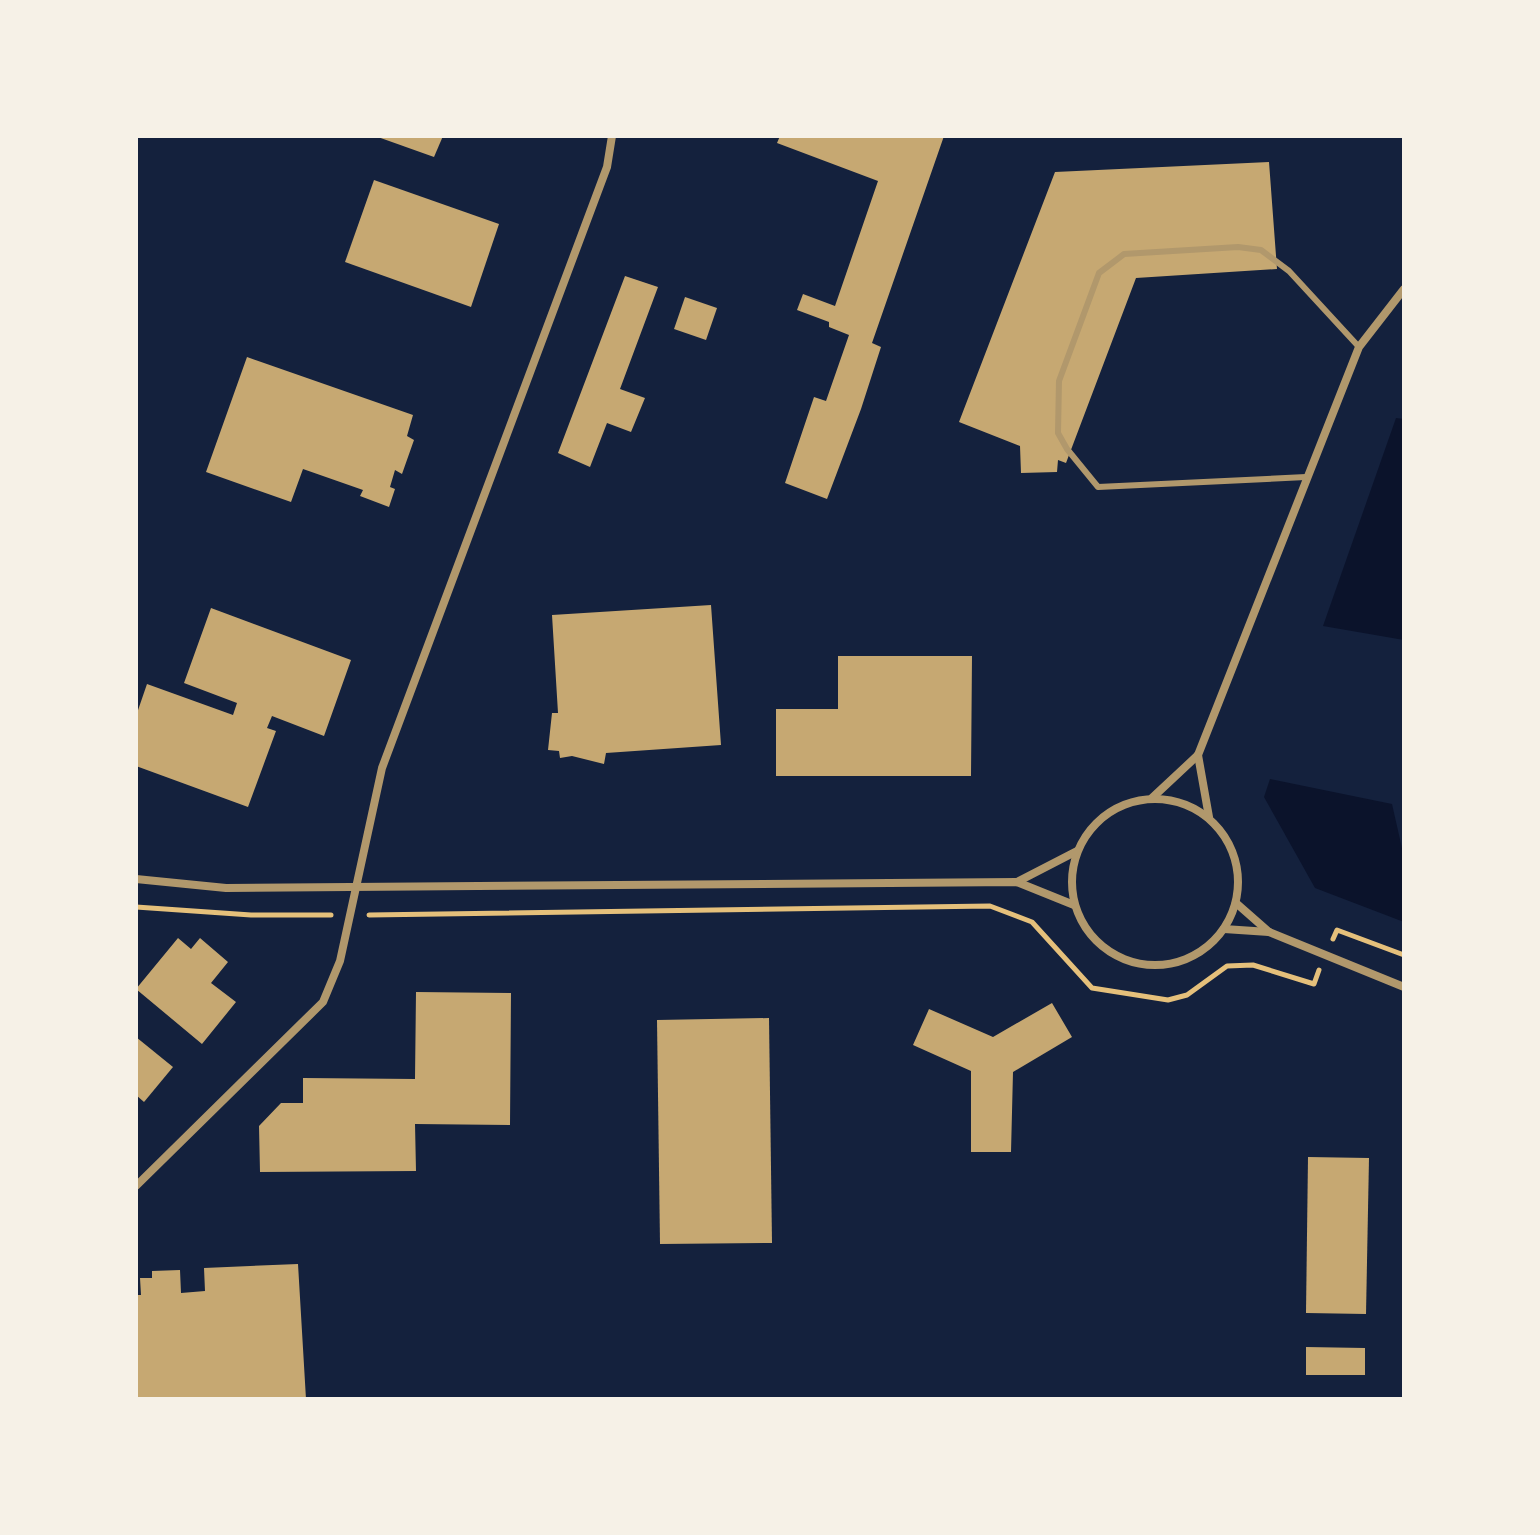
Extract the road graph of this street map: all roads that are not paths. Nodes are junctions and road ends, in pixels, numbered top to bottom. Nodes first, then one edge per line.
1 (612, 136) edge
2 (1404, 289) edge
3 (1359, 347) junction
4 (1306, 477) junction
5 (1198, 755) junction
6 (1152, 798) junction
7 (1209, 817) junction
8 (1077, 851) junction
9 (136, 879) edge
10 (1017, 882) junction
11 (356, 887) junction
12 (1236, 903) junction
13 (1074, 905) junction
14 (1224, 929) junction
15 (1269, 932) junction
16 (1404, 987) edge
17 (136, 1186) edge

1 - 11 street
2 - 3 street
3 - 4 street
3 - 4 lane
4 - 5 street
5 - 6 street
5 - 7 street
6 - 7 street
6 - 8 street
7 - 12 street
8 - 10 street
8 - 13 street
9 - 11 street
10 - 11 street
10 - 13 street
11 - 17 street
12 - 14 street
12 - 15 street
13 - 14 street
14 - 15 street
15 - 16 street

